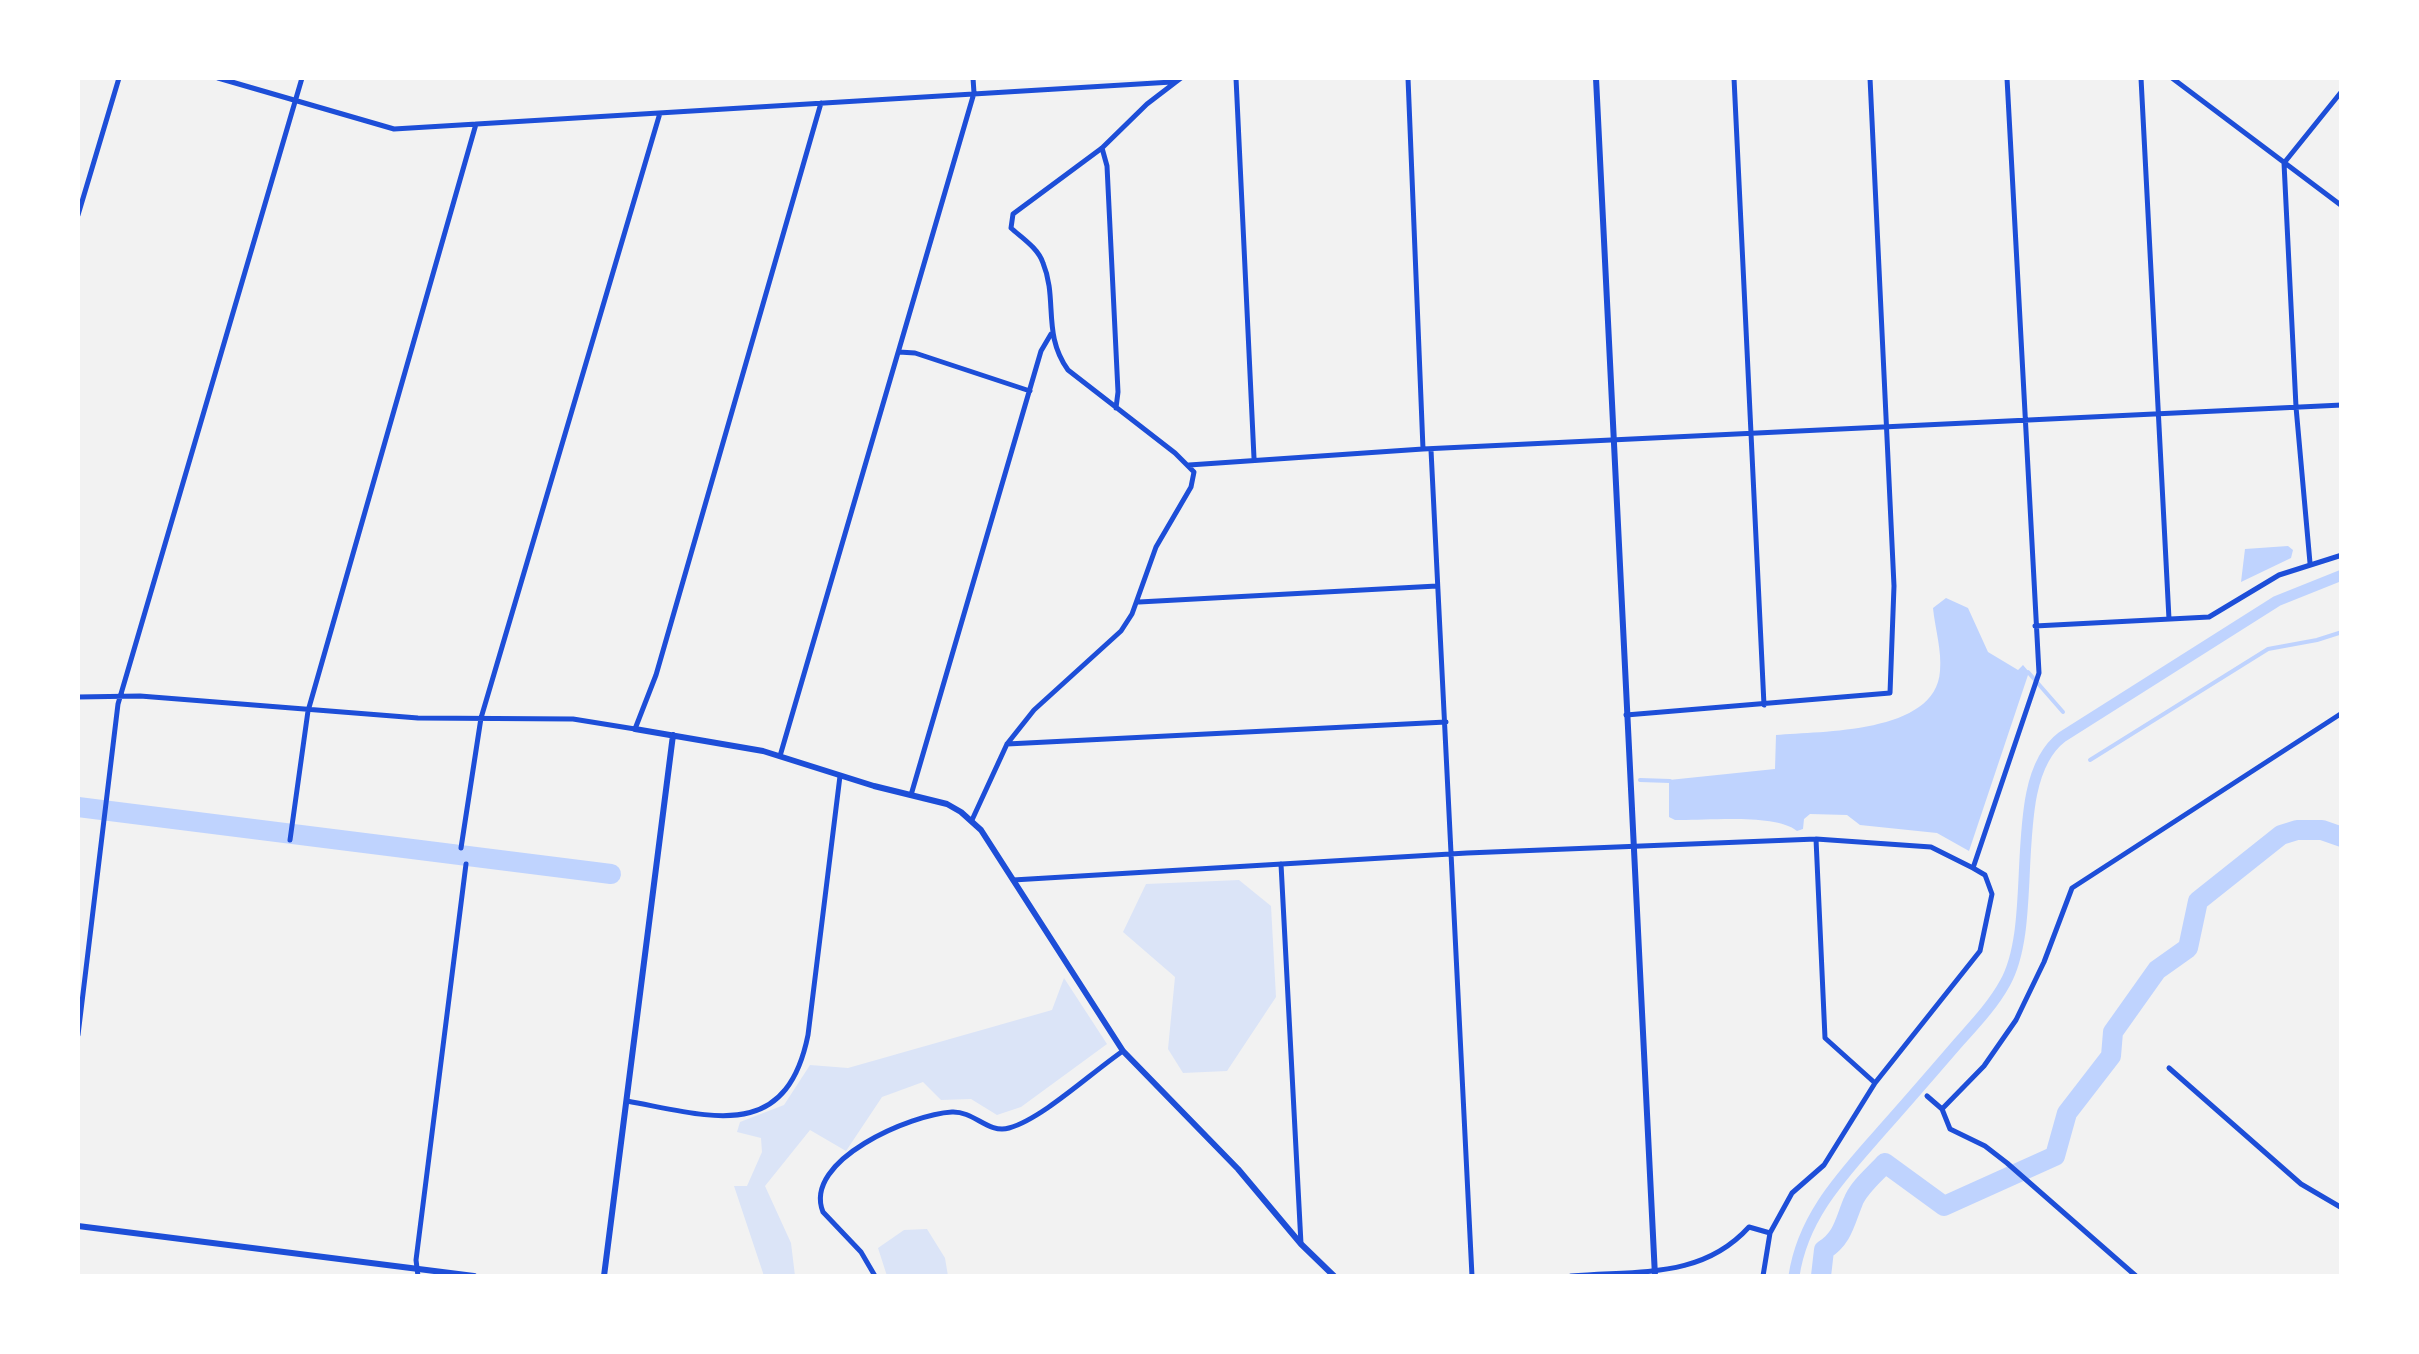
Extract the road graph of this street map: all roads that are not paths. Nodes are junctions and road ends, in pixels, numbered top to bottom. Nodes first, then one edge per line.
1 (118, 78) edge
2 (218, 78) edge
3 (302, 78) edge
4 (973, 78) edge
5 (1236, 78) edge
6 (1408, 78) edge
7 (1596, 78) edge
8 (1734, 78) edge
9 (1870, 78) edge
10 (2007, 78) edge
11 (2141, 78) edge
12 (2172, 78) edge
13 (1178, 80) edge
14 (2342, 90) edge
15 (974, 93) junction
16 (296, 99) junction
17 (821, 104) junction
18 (660, 114) junction
19 (476, 124) junction
20 (1102, 148) junction
21 (2284, 163) junction
22 (2342, 206) edge
23 (78, 215) edge
24 (1051, 334) junction
25 (899, 352) junction
26 (1030, 390) junction
27 (2342, 405) edge
28 (1116, 408) junction
29 (2296, 408) junction
30 (2158, 415) junction
31 (2024, 422) junction
32 (1887, 429) junction
33 (1752, 436) junction
34 (1614, 441) junction
35 (1427, 449) junction
36 (1254, 458) junction
37 (1189, 465) junction
38 (2342, 555) edge
39 (2310, 563) junction
40 (1437, 586) junction
41 (1139, 602) junction
42 (2169, 619) junction
43 (2035, 626) junction
44 (122, 695) junction
45 (78, 696) edge
46 (1764, 705) junction
47 (308, 711) junction
48 (2342, 713) edge
49 (1626, 716) junction
50 (481, 718) junction
51 (1446, 722) junction
52 (635, 728) junction
53 (673, 735) junction
54 (1007, 744) junction
55 (780, 756) junction
56 (840, 776) junction
57 (911, 796) junction
58 (972, 820) junction
59 (1816, 839) junction
60 (290, 840) dead end
61 (1634, 846) junction
62 (461, 848) dead end
63 (1452, 855) junction
64 (466, 864) dead end
65 (1282, 864) junction
66 (1974, 868) junction
67 (1013, 880) junction
68 (78, 1035) edge
69 (1122, 1051) junction
70 (2169, 1068) dead end
71 (1876, 1083) junction
72 (1927, 1096) dead end
73 (627, 1101) junction
74 (1942, 1109) junction
75 (2342, 1208) edge
76 (78, 1226) edge
77 (1770, 1234) junction
78 (1302, 1244) junction
79 (418, 1273) edge
80 (1655, 1274) edge
81 (474, 1276) edge
82 (604, 1276) edge
83 (875, 1276) edge
84 (1334, 1276) edge
85 (1472, 1276) edge
86 (1570, 1276) edge
87 (1763, 1276) edge
88 (2136, 1276) edge

1 - 23 street
2 - 16 street
3 - 16 street
4 - 15 street
5 - 36 street
6 - 35 street
7 - 34 street
8 - 33 street
9 - 32 street
10 - 31 street
11 - 30 street
12 - 21 street
13 - 15 street
13 - 20 street
14 - 21 street
15 - 17 street
15 - 25 street
16 - 19 street
16 - 44 street
17 - 18 street
17 - 52 street
18 - 19 street
18 - 50 street
19 - 47 street
20 - 24 street
20 - 28 street
21 - 22 street
21 - 29 street
24 - 26 street
24 - 28 street
25 - 26 street
25 - 55 street
26 - 57 street
27 - 29 street
28 - 37 street
29 - 30 street
29 - 39 street
30 - 31 street
30 - 42 street
31 - 32 street
31 - 43 street
32 - 33 street
32 - 46 street
33 - 34 street
33 - 46 street
34 - 35 street
34 - 49 street
35 - 36 street
35 - 40 street
36 - 37 street
37 - 41 street
38 - 39 street
39 - 42 street
40 - 41 street
40 - 51 street
41 - 54 street
42 - 43 street
43 - 66 street
44 - 45 street
44 - 47 street
44 - 68 street
46 - 49 street
47 - 50 street
47 - 60 street
48 - 74 street
49 - 61 street
50 - 52 street
50 - 62 street
51 - 54 street
51 - 63 street
52 - 53 street
53 - 55 street
53 - 73 street
54 - 58 street
55 - 56 street
56 - 57 street
56 - 73 street
57 - 58 street
58 - 67 street
59 - 61 street
59 - 66 street
59 - 71 street
61 - 63 street
61 - 80 street
63 - 65 street
63 - 85 street
64 - 79 street
65 - 67 street
65 - 78 street
66 - 71 street
67 - 69 street
69 - 78 street
69 - 83 street
70 - 75 street
71 - 77 street
72 - 74 street
73 - 82 street
74 - 88 street
76 - 79 street
77 - 80 street
77 - 87 street
78 - 84 street
79 - 81 street
80 - 86 street

